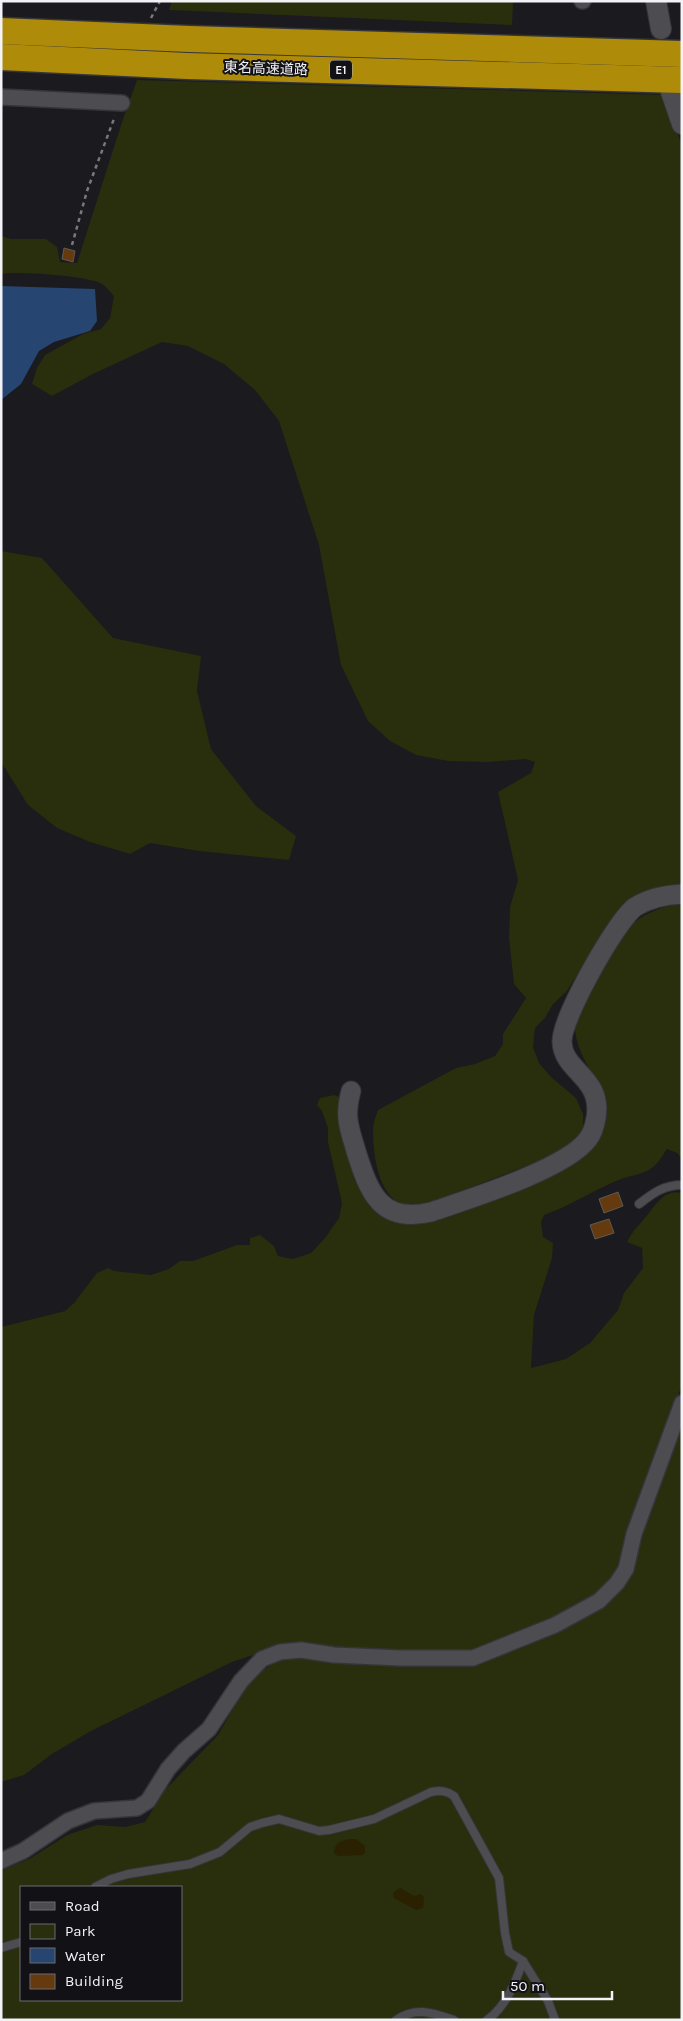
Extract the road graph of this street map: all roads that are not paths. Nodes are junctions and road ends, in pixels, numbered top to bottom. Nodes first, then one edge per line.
1 (656, 1) edge
2 (661, 29) dead end
3 (1, 31) edge
4 (682, 54) edge
5 (1, 56) edge
6 (676, 86) edge
7 (1, 97) edge
8 (122, 103) road end
9 (682, 124) edge
10 (682, 894) edge
11 (351, 1091) dead end
12 (682, 1185) edge
13 (639, 1204) dead end
14 (682, 1403) edge
15 (1, 1861) edge
16 (98, 1886) edge
17 (20, 1942) edge
18 (1, 1948) edge
19 (523, 1961) junction
20 (396, 2020) edge
21 (454, 2020) edge
22 (487, 2020) edge
23 (555, 2020) edge

1 - 2 main road
3 - 4 highway, 東名高速道路 / E1
5 - 6 highway, 東名高速道路 / E1
6 - 9 main road
7 - 8 street
10 - 11 street
12 - 13 lane
14 - 15 street
16 - 19 lane
17 - 18 lane
19 - 22 lane
19 - 23 lane
20 - 21 lane

